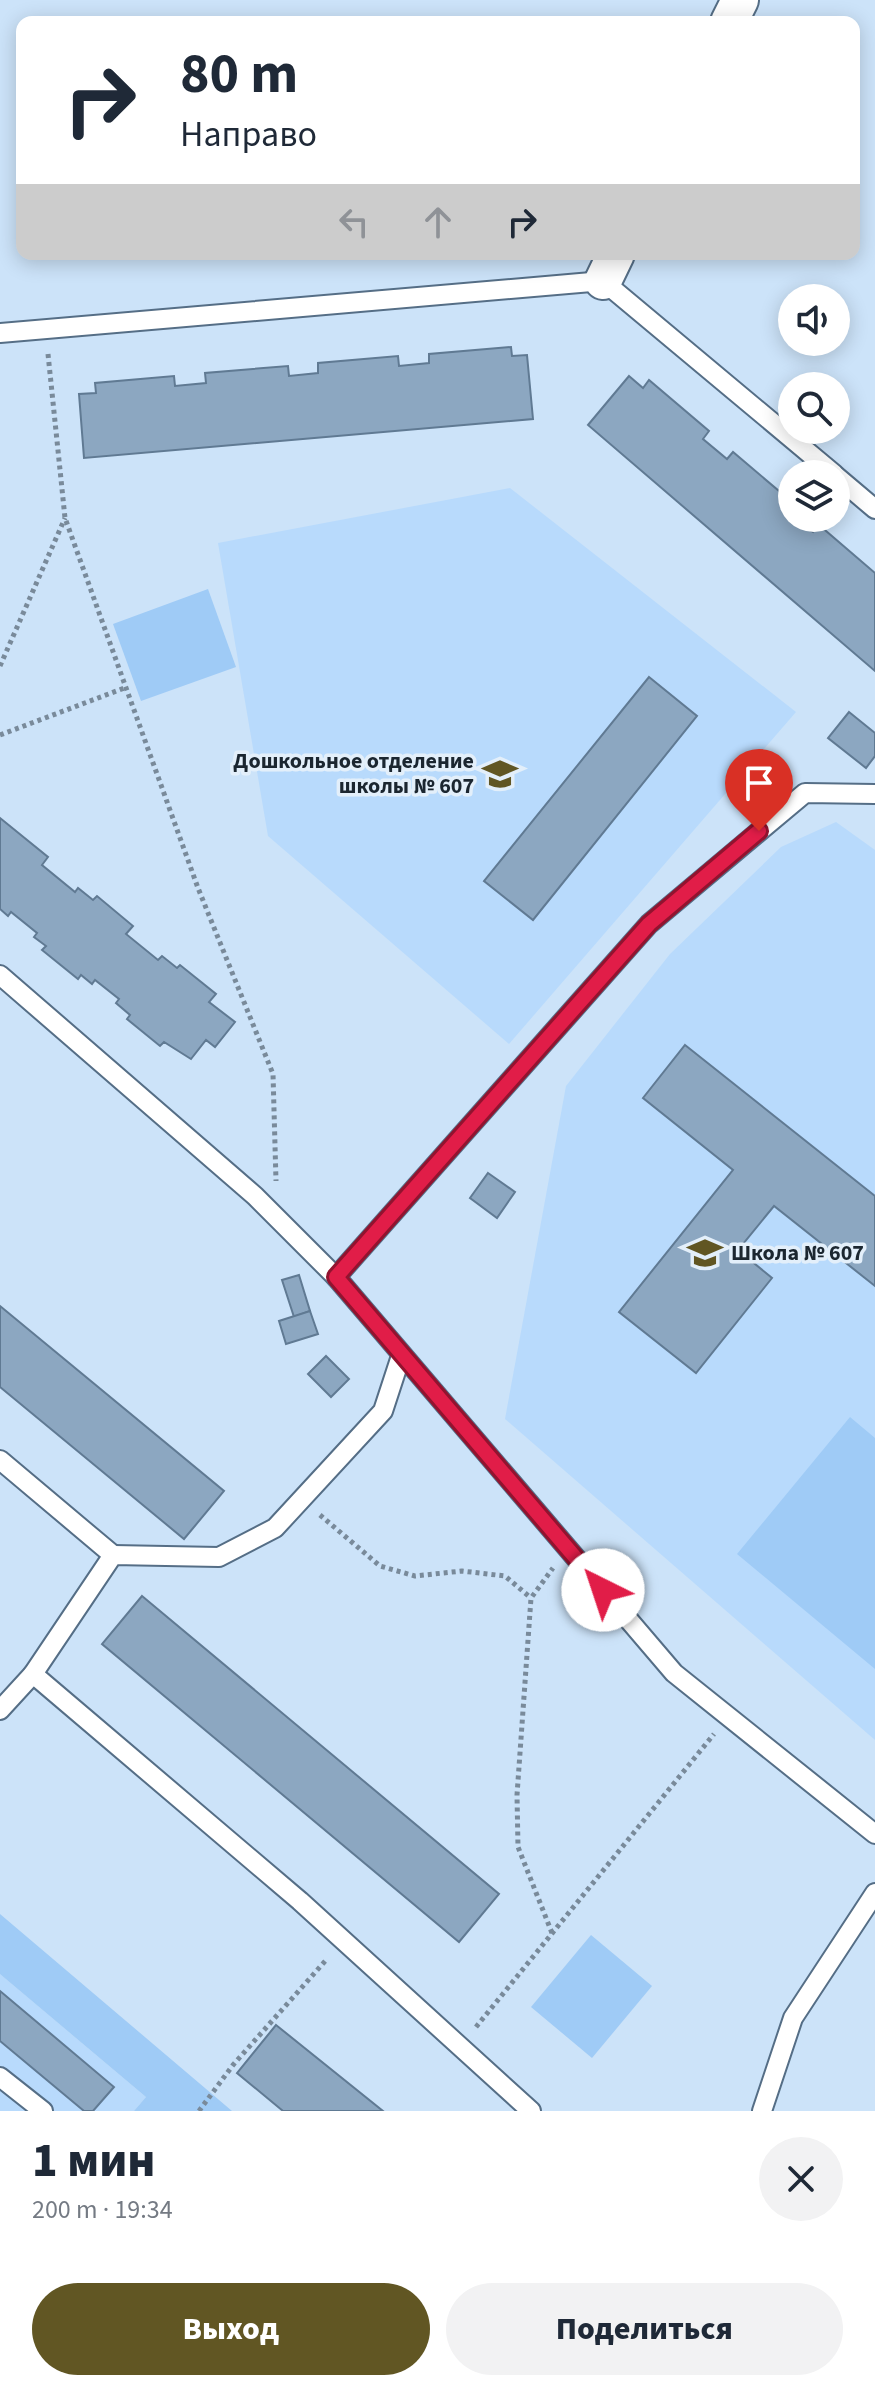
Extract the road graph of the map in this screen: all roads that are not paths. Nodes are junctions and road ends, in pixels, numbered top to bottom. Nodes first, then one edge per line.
1 (609, 268) edge
2 (0, 333) edge
3 (819, 460) edge
4 (850, 488) edge
5 (875, 509) edge
6 (875, 794) edge
7 (0, 975) edge
8 (336, 1277) junction
9 (401, 1356) junction
10 (0, 1460) edge
11 (113, 1555) junction
12 (33, 1674) junction
13 (0, 1710) edge
14 (875, 1834) edge
15 (875, 1893) edge
16 (0, 2077) edge
17 (43, 2111) edge
18 (531, 2111) edge
19 (762, 2111) edge

1 - 2 lane
1 - 3 lane
4 - 5 lane
6 - 8 lane
7 - 8 lane
8 - 9 lane
9 - 11 lane
9 - 14 lane
10 - 11 lane
11 - 12 lane
12 - 13 lane
12 - 18 lane
15 - 19 lane
16 - 17 lane

